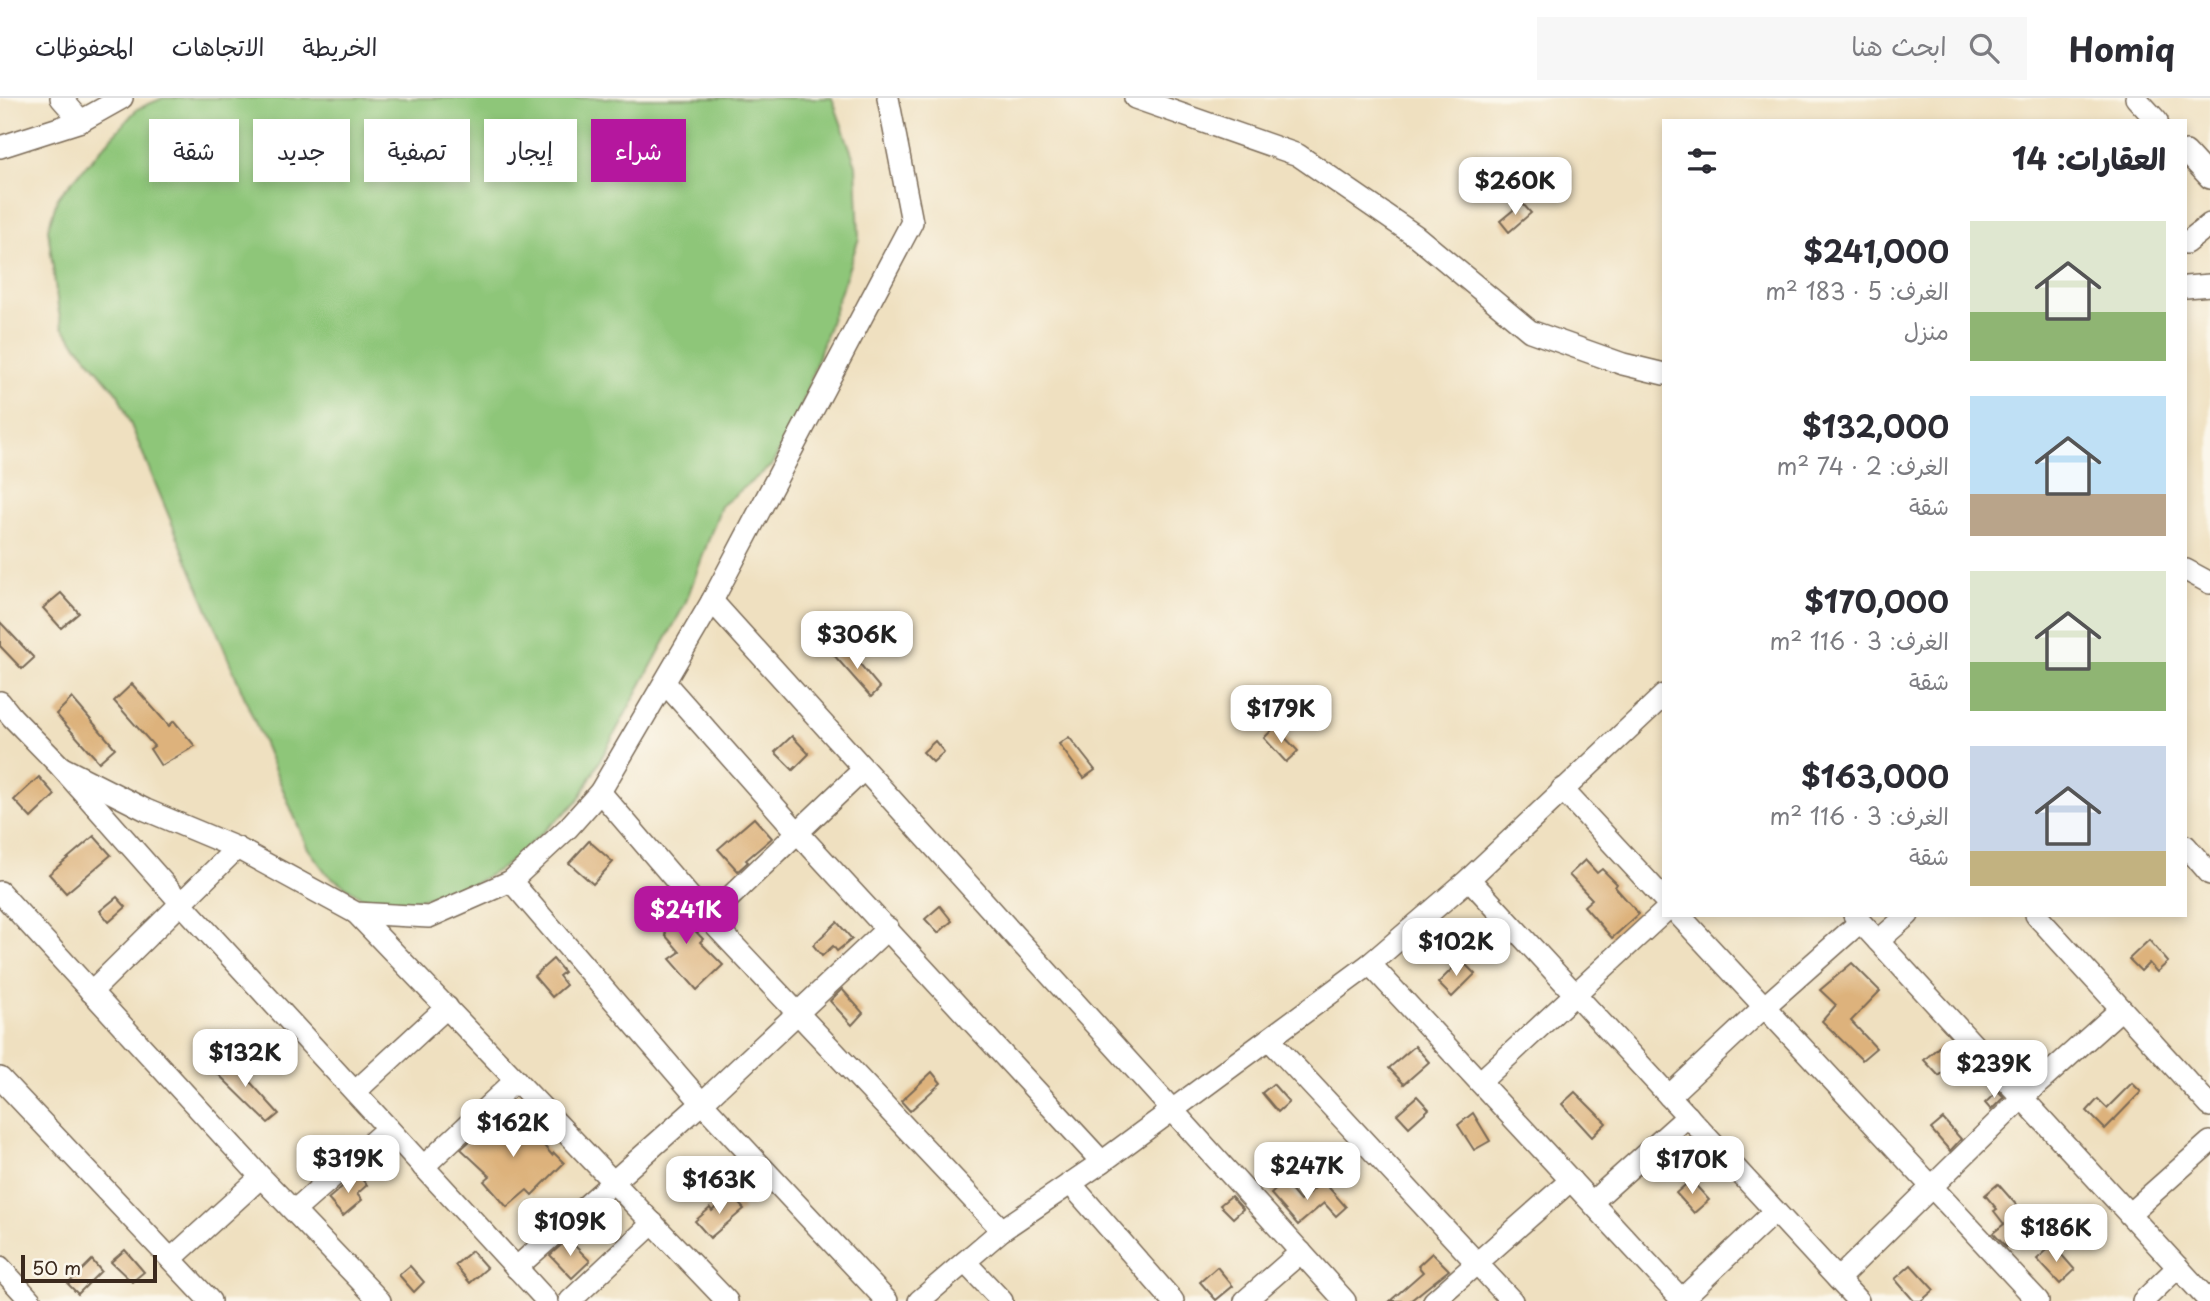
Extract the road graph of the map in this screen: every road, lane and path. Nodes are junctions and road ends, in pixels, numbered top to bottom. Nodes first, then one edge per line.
1 (61, 98) edge
2 (122, 98) edge
3 (888, 98) edge
4 (1135, 98) edge
5 (2136, 98) edge
6 (2155, 119) edge
7 (80, 121) junction
8 (0, 147) edge
9 (2187, 153) edge
10 (2210, 178) edge
11 (2210, 224) edge
12 (2187, 242) edge
13 (2210, 285) edge
14 (2187, 287) edge
15 (1662, 374) edge
16 (2187, 571) edge
17 (2210, 583) edge
18 (712, 601) junction
19 (665, 682) junction
20 (1662, 702) edge
21 (4, 716) edge
22 (61, 767) junction
23 (863, 770) junction
24 (1562, 789) junction
25 (600, 792) junction
26 (799, 834) junction
27 (2187, 847) edge
28 (237, 848) junction
29 (2210, 874) edge
30 (1469, 879) junction
31 (511, 881) junction
32 (0, 892) edge
33 (1662, 897) edge
34 (181, 902) junction
35 (356, 914) junction
36 (1662, 914) edge
37 (1681, 917) edge
38 (1906, 917) edge
39 (2038, 917) edge
40 (708, 918) junction
41 (1857, 919) edge
42 (888, 928) junction
43 (1878, 942) junction
44 (1370, 964) junction
45 (91, 992) junction
46 (1576, 995) junction
47 (447, 1007) junction
48 (1764, 1007) junction
49 (2122, 1009) junction
50 (797, 1012) junction
51 (1269, 1038) junction
52 (0, 1078) edge
53 (516, 1080) junction
54 (1480, 1082) junction
55 (356, 1091) junction
56 (1669, 1096) junction
57 (2022, 1098) junction
58 (702, 1103) junction
59 (2210, 1106) edge
60 (1174, 1110) junction
61 (1688, 1116) junction
62 (388, 1128) junction
63 (2210, 1142) edge
64 (1102, 1162) junction
65 (423, 1167) junction
66 (261, 1177) junction
67 (1571, 1180) junction
68 (614, 1183) junction
69 (1070, 1183) junction
70 (1933, 1188) junction
71 (1592, 1202) junction
72 (295, 1210) junction
73 (1775, 1211) junction
74 (2129, 1214) junction
75 (653, 1223) junction
76 (1002, 1230) junction
77 (1301, 1252) junction
78 (172, 1259) junction
79 (965, 1262) junction
80 (1477, 1263) junction
81 (0, 1267) edge
82 (2178, 1267) junction
83 (516, 1268) junction
84 (1838, 1279) junction
85 (1682, 1300) edge
86 (1856, 1300) edge
87 (31, 1301) edge
88 (210, 1301) edge
89 (380, 1301) edge
90 (547, 1301) edge
91 (570, 1301) edge
92 (727, 1301) edge
93 (887, 1301) edge
94 (919, 1301) edge
95 (1002, 1301) edge
96 (1173, 1301) edge
97 (1245, 1301) edge
98 (1345, 1301) edge
99 (1434, 1301) edge
100 (1512, 1301) edge
101 (2038, 1301) edge
102 (2143, 1301) edge
103 (2209, 1301) edge

1 - 7 street
2 - 7 street
3 - 18 street
4 - 15 street
5 - 6 street
7 - 8 street
9 - 10 street
11 - 12 street
13 - 14 street
16 - 17 street
18 - 19 street
18 - 23 street
19 - 25 street
19 - 26 street
20 - 24 street
21 - 22 street
22 - 28 street
22 - 34 street
23 - 26 street
23 - 60 street
24 - 30 street
24 - 33 street
25 - 31 street
25 - 40 street
26 - 40 street
26 - 42 street
27 - 29 street
28 - 34 street
28 - 35 street
30 - 44 street
30 - 46 street
31 - 35 street
31 - 58 street
32 - 45 street
34 - 45 street
34 - 55 street
35 - 47 street
36 - 46 street
37 - 48 street
38 - 43 street
39 - 49 street
40 - 50 street
41 - 43 street
41 - 48 street
42 - 50 street
42 - 64 street
43 - 57 street
44 - 51 street
44 - 54 street
45 - 66 street
46 - 54 street
46 - 56 street
47 - 53 street
47 - 55 street
48 - 56 street
48 - 70 street
49 - 57 street
49 - 59 street
50 - 58 street
50 - 76 street
51 - 60 street
51 - 80 street
52 - 78 street
53 - 65 street
53 - 68 street
54 - 67 street
55 - 62 street
56 - 61 street
57 - 70 street
57 - 74 street
58 - 68 street
58 - 93 street
60 - 64 street
60 - 77 street
61 - 71 street
61 - 73 street
62 - 65 street
62 - 72 street
63 - 74 street
64 - 69 street
65 - 83 street
66 - 72 street
66 - 78 street
67 - 71 street
67 - 80 street
68 - 75 street
68 - 83 street
69 - 76 street
69 - 96 street
70 - 84 street
70 - 101 street
71 - 85 street
72 - 89 street
73 - 84 street
73 - 85 street
74 - 82 street
75 - 91 street
75 - 92 street
76 - 79 street
77 - 97 street
77 - 98 street
78 - 88 street
79 - 94 street
79 - 95 street
80 - 99 street
80 - 100 street
81 - 87 street
82 - 102 street
82 - 103 street
83 - 90 street
84 - 86 street

